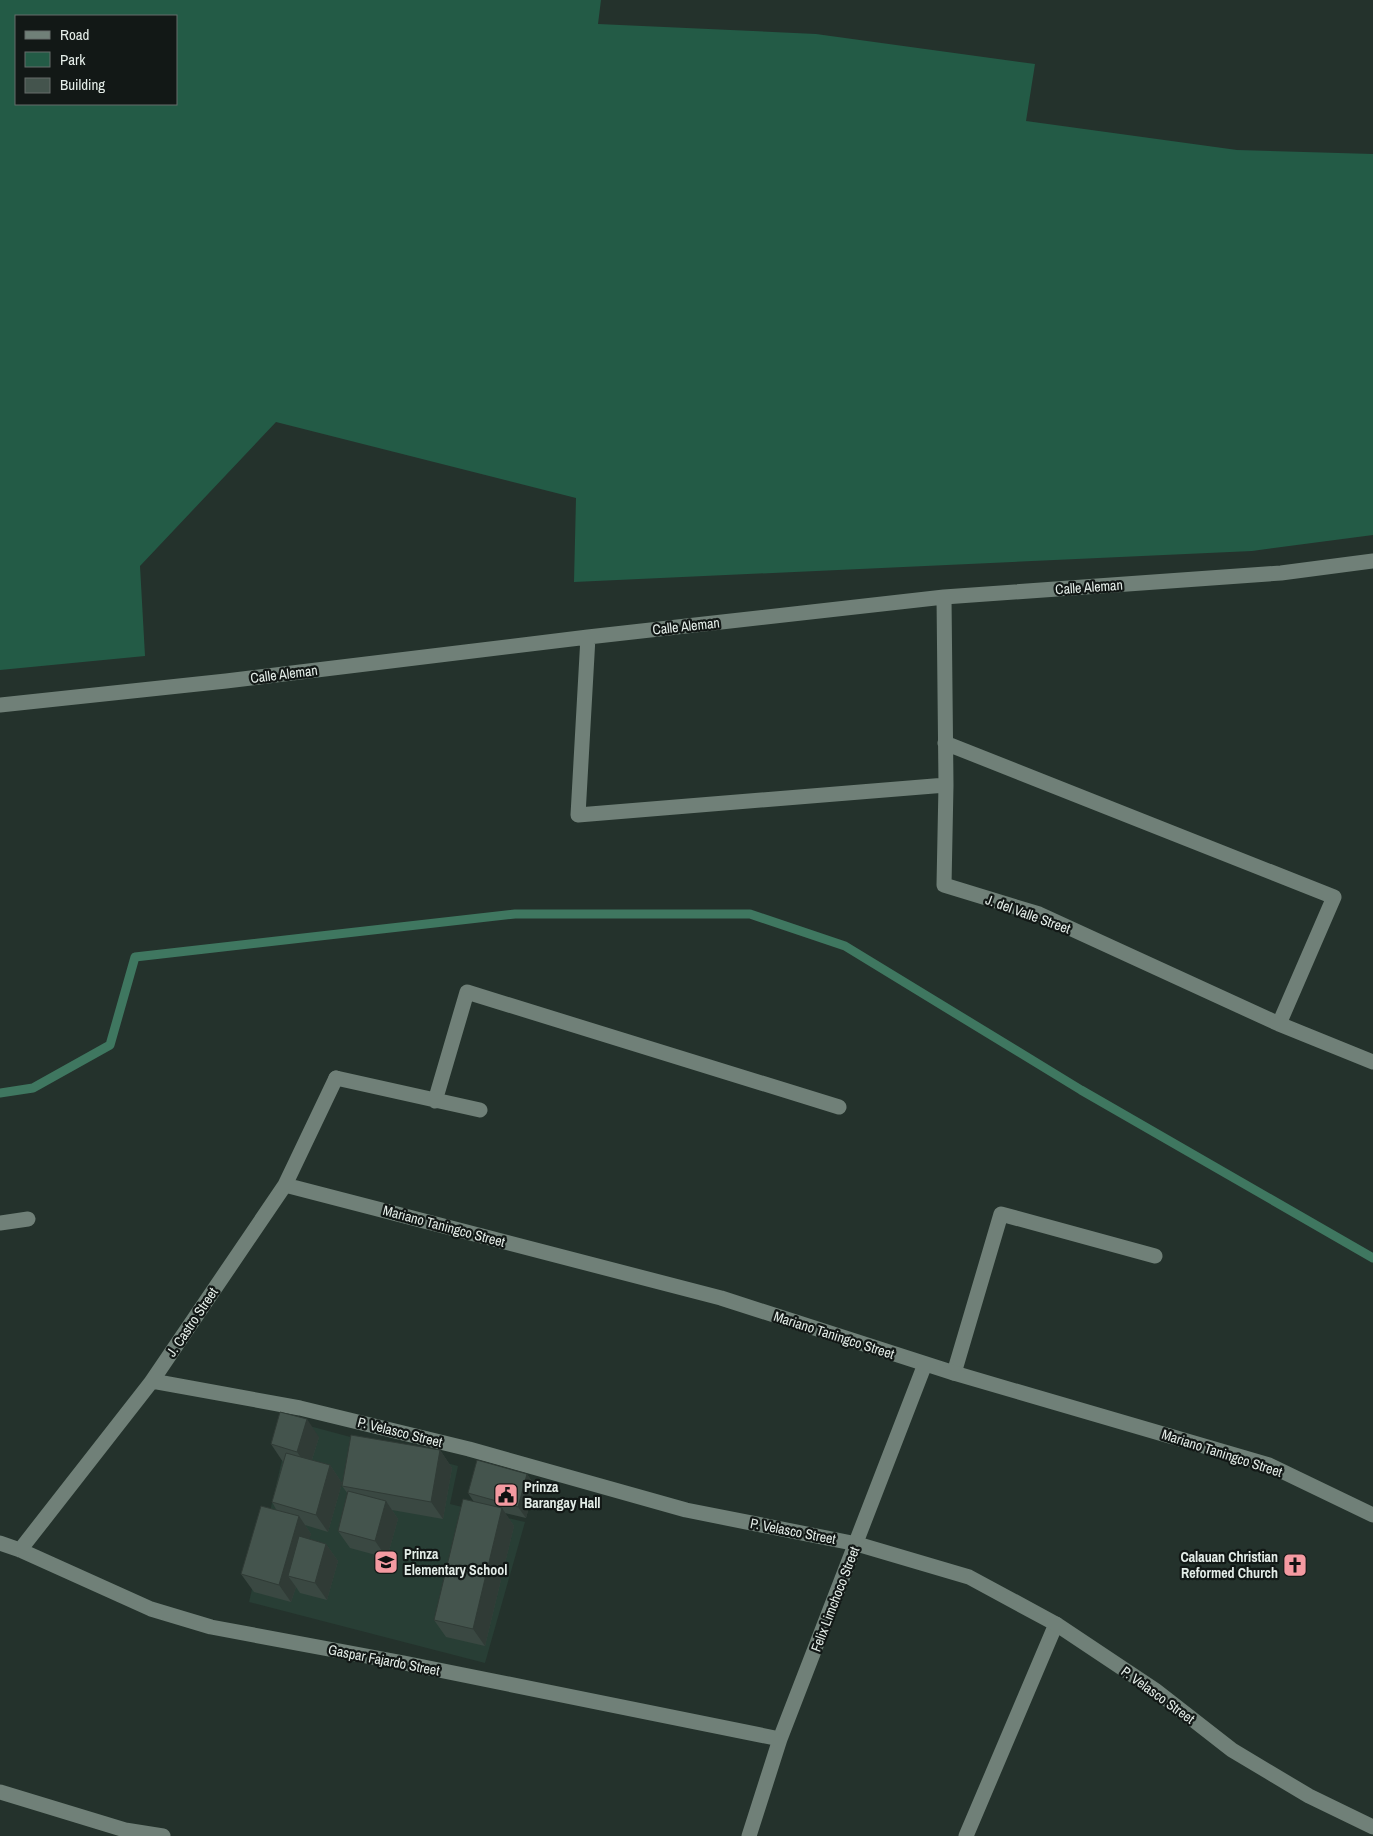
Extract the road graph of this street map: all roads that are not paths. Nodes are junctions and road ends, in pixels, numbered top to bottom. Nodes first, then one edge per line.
1 (1373, 562) edge
2 (944, 597) junction
3 (588, 637) junction
4 (0, 705) edge
5 (945, 743) junction
6 (946, 785) junction
7 (1279, 1024) junction
8 (1373, 1062) edge
9 (435, 1101) junction
10 (839, 1107) dead end
11 (480, 1110) dead end
12 (285, 1184) junction
13 (28, 1219) dead end
14 (0, 1223) edge
15 (1155, 1256) dead end
16 (925, 1364) junction
17 (954, 1373) junction
18 (152, 1381) junction
19 (1373, 1516) edge
20 (0, 1543) edge
21 (857, 1544) junction
22 (20, 1550) junction
23 (1056, 1624) junction
24 (780, 1739) junction
25 (0, 1792) edge
26 (1373, 1827) edge
27 (163, 1836) edge
28 (749, 1836) edge
29 (966, 1836) edge

1 - 2 street, Calle Aleman
2 - 3 street, Calle Aleman
2 - 5 street, J. del Valle Street
3 - 4 street, Calle Aleman
3 - 6 street
5 - 6 street, J. del Valle Street
5 - 7 street
6 - 7 street, J. del Valle Street
7 - 8 street, J. del Valle Street
9 - 10 street
9 - 11 street
9 - 12 street, J. Castro Street
12 - 16 street, Mariano Taningco Street
12 - 18 street, J. Castro Street
13 - 14 street
15 - 17 street
16 - 17 street, Mariano Taningco Street
16 - 21 street, Felix Limchoco Street
17 - 19 street, Mariano Taningco Street
18 - 21 street, P. Velasco Street
18 - 22 street, J. Castro Street
20 - 22 street, Gaspar Fajardo Street
21 - 23 street, P. Velasco Street
21 - 24 street, Felix Limchoco Street
22 - 24 street, Gaspar Fajardo Street
23 - 26 street, P. Velasco Street
23 - 29 street
24 - 28 street, Felix Limchoco Street
25 - 27 street

